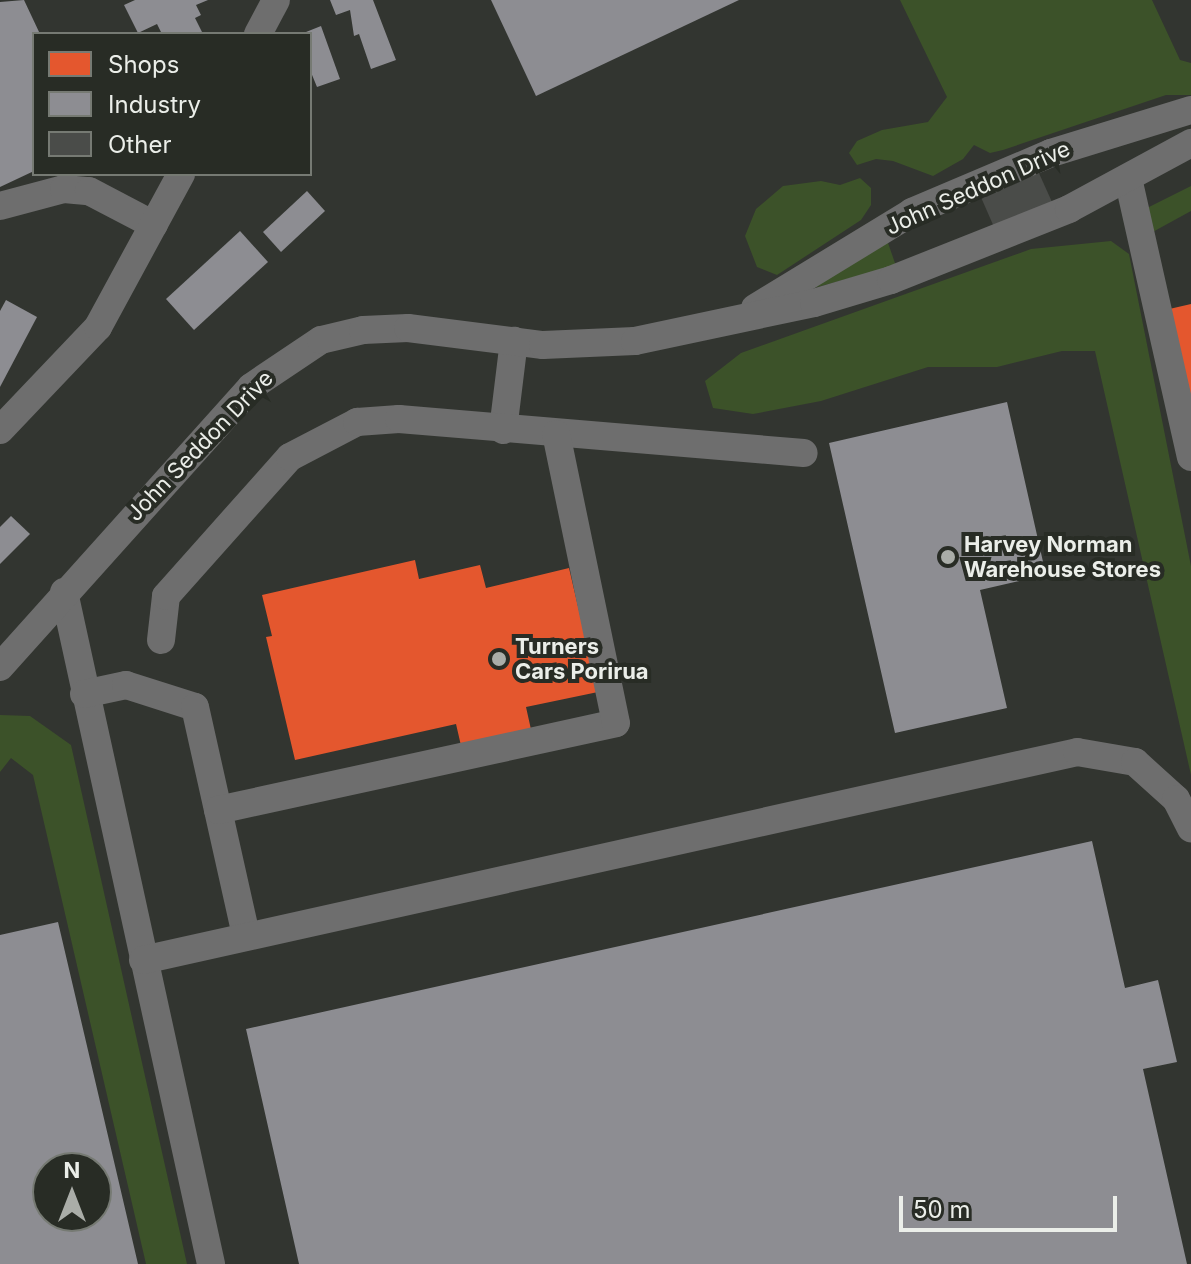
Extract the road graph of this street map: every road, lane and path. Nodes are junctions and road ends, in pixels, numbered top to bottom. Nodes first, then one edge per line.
1 (276, 0) edge
2 (259, 32) edge
3 (1191, 110) edge
4 (1191, 143) edge
5 (180, 176) edge
6 (1128, 178) junction
7 (0, 206) edge
8 (154, 225) junction
9 (737, 319) junction
10 (514, 341) junction
11 (0, 430) edge
12 (503, 430) junction
13 (556, 434) junction
14 (804, 453) dead end
15 (1191, 457) edge
16 (64, 592) junction
17 (161, 640) dead end
18 (0, 667) edge
19 (84, 694) junction
20 (218, 810) junction
21 (1191, 828) edge
22 (246, 936) junction
23 (143, 960) junction
24 (211, 1264) edge

1 - 2 street
3 - 9 street, John Seddon Drive
4 - 6 street, John Seddon Drive
5 - 8 street
6 - 9 street, John Seddon Drive
6 - 15 street
7 - 8 street
8 - 11 street
9 - 10 street, John Seddon Drive
10 - 12 street
10 - 16 street, John Seddon Drive
12 - 13 street
12 - 17 street
13 - 14 street
13 - 20 street
16 - 18 street, John Seddon Drive
16 - 19 street
19 - 20 street
19 - 23 street
20 - 22 street
21 - 22 street
22 - 23 street
23 - 24 street

